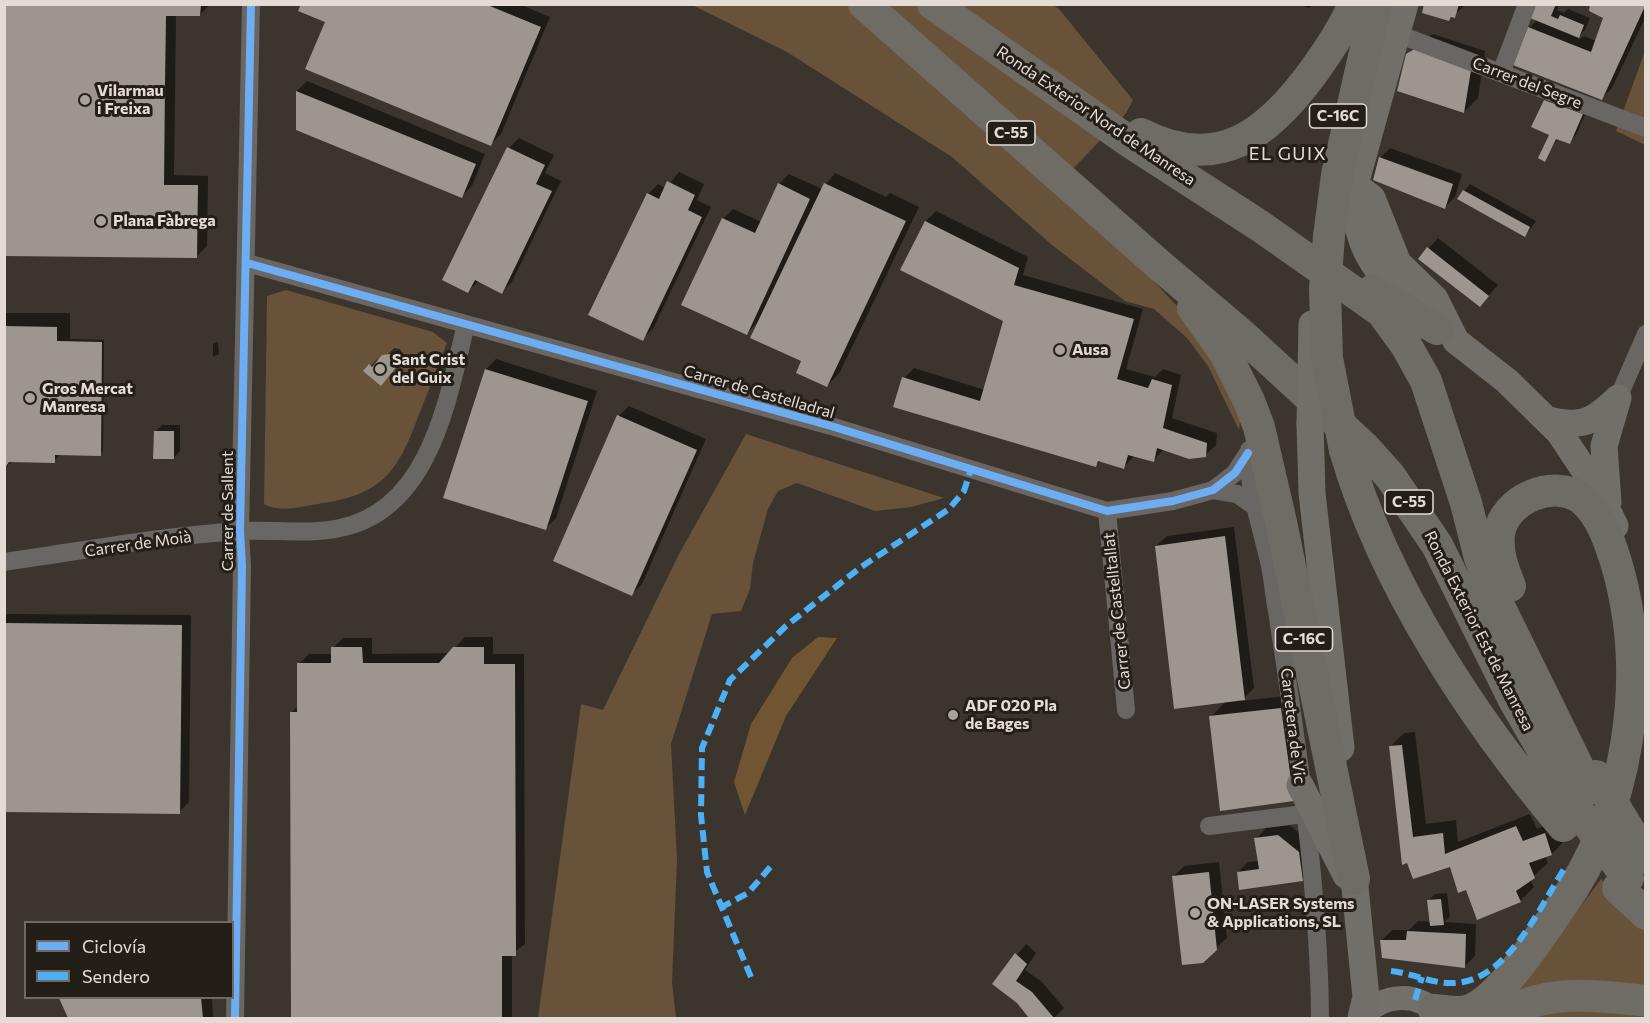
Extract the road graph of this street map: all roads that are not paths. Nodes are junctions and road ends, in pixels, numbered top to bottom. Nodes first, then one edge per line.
1 (251, 4) edge
2 (864, 4) edge
3 (933, 4) edge
4 (1354, 4) edge
5 (1374, 4) edge
6 (1406, 4) edge
7 (1418, 4) edge
8 (1527, 4) edge
9 (1408, 38) junction
10 (1018, 64) junction
11 (1501, 73) junction
12 (1390, 106) dead end
13 (1646, 128) edge
14 (1260, 226) junction
15 (1323, 233) junction
16 (247, 263) junction
17 (1157, 263) junction
18 (466, 324) junction
19 (1646, 334) edge
20 (1447, 335) junction
21 (1618, 398) junction
22 (1250, 400) junction
23 (1548, 420) junction
24 (1248, 453) junction
25 (1213, 490) junction
26 (1254, 506) junction
27 (1107, 512) junction
28 (1609, 513) junction
29 (240, 531) junction
30 (4, 562) edge
31 (1643, 626) edge
32 (1126, 710) dead end
33 (1300, 785) junction
34 (1581, 800) junction
35 (1304, 814) junction
36 (1209, 826) dead end
37 (1638, 876) edge
38 (1355, 886) junction
39 (1646, 914) edge
40 (1646, 1001) edge
41 (1437, 1014) edge
42 (235, 1018) edge
43 (1320, 1018) edge
44 (1361, 1018) edge
45 (1484, 1018) edge
46 (1498, 1018) edge

1 - 16 street, Carrer de Sallent
2 - 17 highway, C-55
3 - 10 highway, Ronda Exterior Nord de Manresa / C-55
4 - 10 highway
5 - 15 highway
6 - 20 main road, C-16C
7 - 9 street
8 - 11 street
9 - 11 street, Carrer del Segre
9 - 12 street
10 - 14 highway, Ronda Exterior Nord de Manresa / C-55
11 - 13 street, Carrer del Segre
14 - 20 highway
14 - 34 highway, Ronda Exterior Est de Manresa / C-55
15 - 34 highway, bridge
15 - 38 main road, C-16C, bridge
16 - 18 street, Carrer de Castelladral
16 - 29 street, Carrer de Sallent
17 - 22 highway, C-16C
17 - 34 highway, Ronda Exterior Est de Manresa / C-55
18 - 27 street, Carrer de Castelladral
18 - 29 street, Carrer de Moià
19 - 21 street
20 - 23 main road, C-16C
21 - 23 main road
21 - 28 main road
22 - 24 street, Carretera de Vic
22 - 38 highway, C-16C
23 - 28 main road, C-16C
24 - 25 street, Carrer de Castelladral
24 - 26 street, Carretera de Vic
25 - 26 street, Carrer de Castelladral
25 - 27 street, Carrer de Castelladral
26 - 33 street, Carretera de Vic
27 - 32 street, Carrer de Castelltallat
28 - 31 main road, C-16C
29 - 30 street, Carrer de Moià
29 - 42 street, Carrer de Sallent
31 - 45 main road, C-16C
33 - 35 street, Carretera de Vic
33 - 38 main road
34 - 37 highway, Ronda Exterior Est de Manresa / C-55, bridge
34 - 41 highway
35 - 36 street
35 - 43 street, Carretera de Vic
37 - 39 highway, Ronda Exterior Est de Manresa
38 - 44 main road, C-16C
40 - 46 highway
41 - 44 main road

